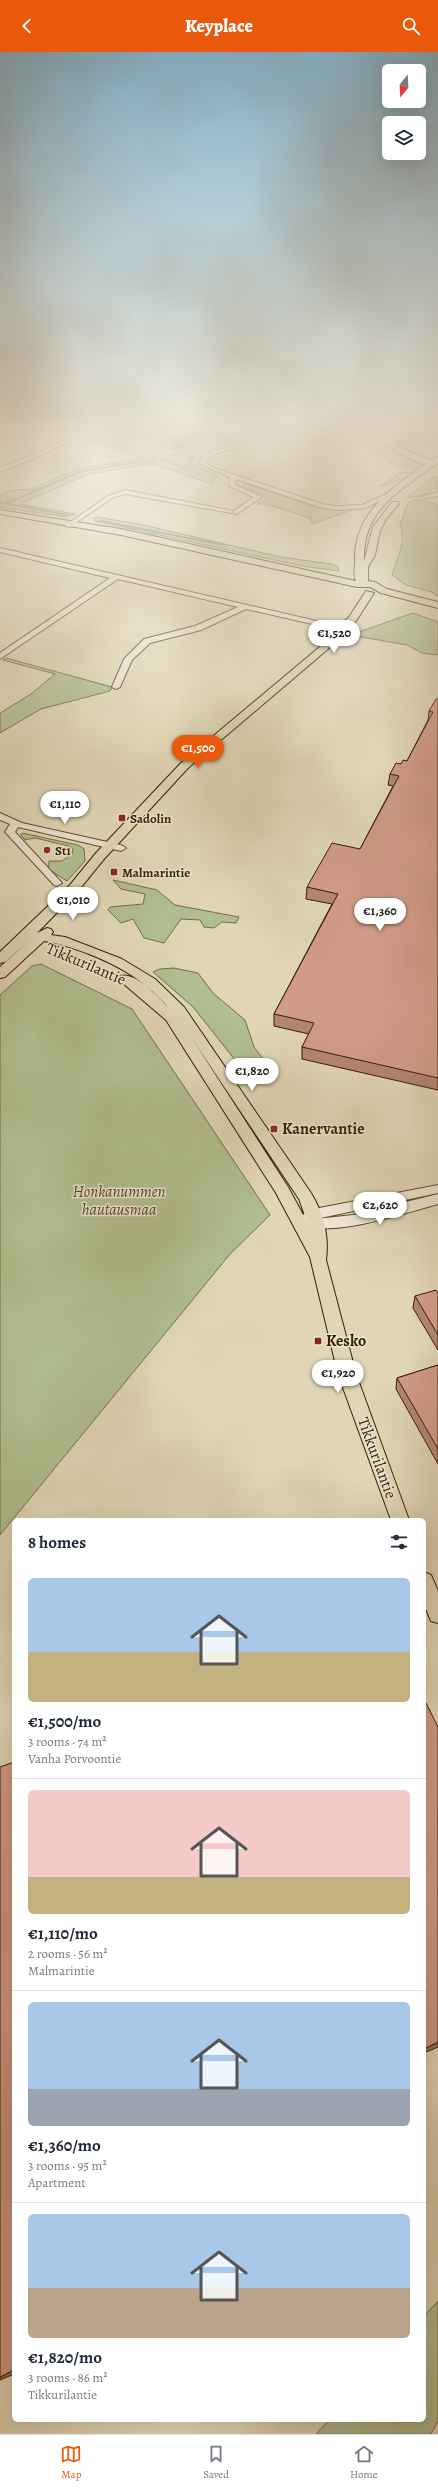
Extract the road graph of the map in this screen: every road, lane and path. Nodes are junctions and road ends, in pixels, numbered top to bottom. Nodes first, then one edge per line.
1 (132, 537) edge
2 (362, 537) edge
3 (374, 537) edge
4 (1, 551) edge
5 (116, 577) junction
6 (359, 586) junction
7 (373, 591) junction
8 (438, 605) edge
9 (244, 607) junction
10 (438, 609) edge
11 (338, 628) junction
12 (0, 657) edge
13 (116, 687) dead end
14 (0, 816) edge
15 (15, 824) junction
16 (115, 847) junction
17 (57, 882) dead end
18 (36, 938) junction
19 (0, 959) edge
20 (0, 974) edge
21 (438, 1189) edge
22 (438, 1199) edge
23 (310, 1220) junction
24 (399, 1518) edge
25 (426, 1586) edge
26 (438, 1614) edge

1 - 6 main road
2 - 6 main road
3 - 6 main road
4 - 5 street
5 - 9 street
5 - 12 street
6 - 7 main road
6 - 11 main road
7 - 8 main road
7 - 10 main road
7 - 11 main road
9 - 11 street
9 - 13 street
11 - 16 main road
14 - 15 street
15 - 16 street
15 - 17 street
16 - 18 main road
18 - 19 main road
18 - 20 main road
18 - 23 main road, Tikkurilantie
21 - 23 street
22 - 23 street
23 - 24 main road, Tikkurilantie
25 - 26 main road

